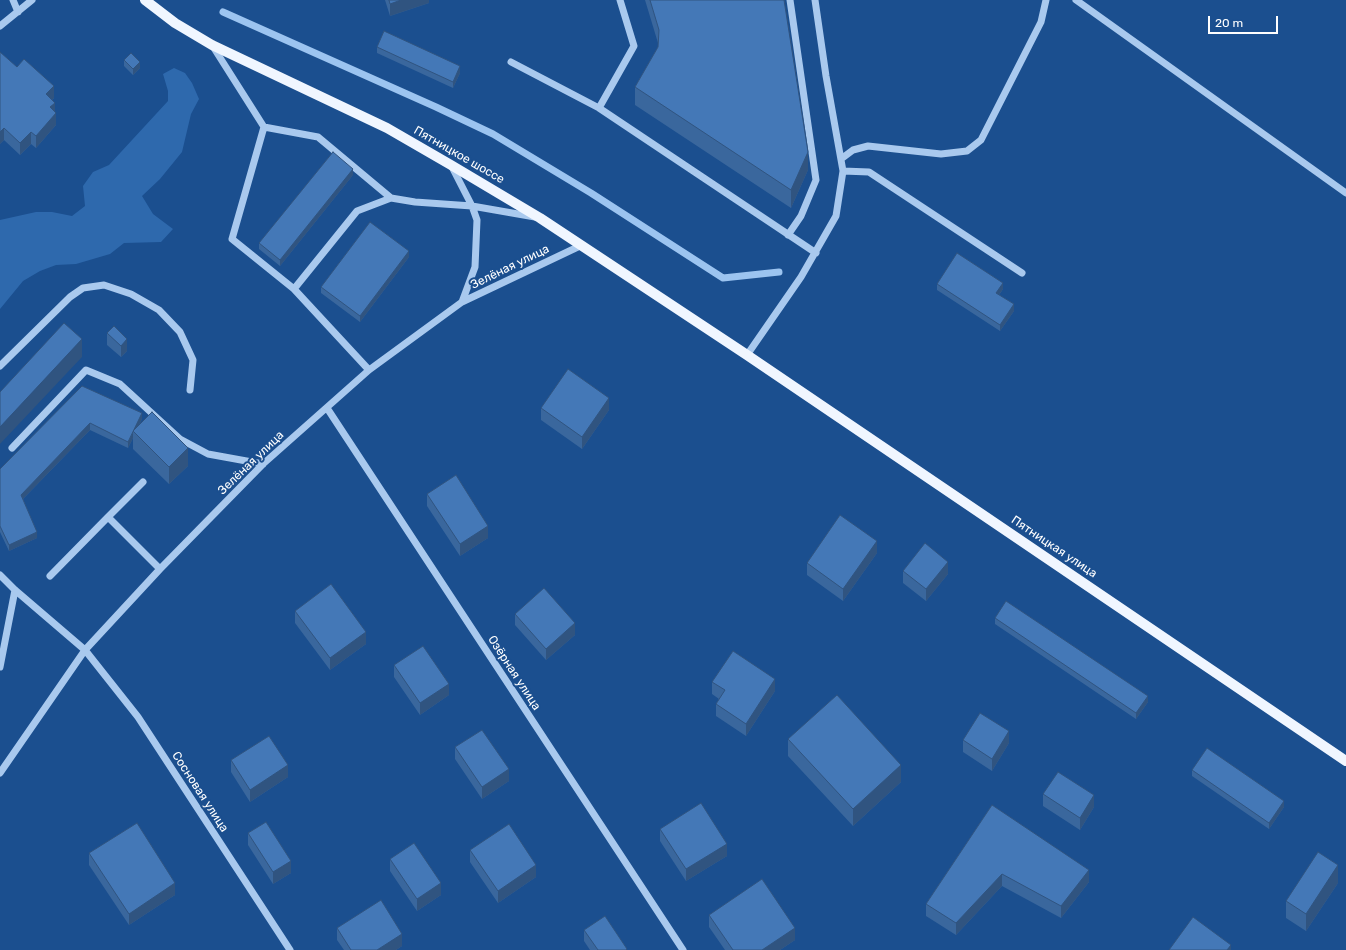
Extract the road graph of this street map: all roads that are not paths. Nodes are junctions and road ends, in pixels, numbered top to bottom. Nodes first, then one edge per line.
1 (13, 0) edge
2 (32, 0) edge
3 (145, 0) edge
4 (620, 0) edge
5 (790, 0) edge
6 (815, 0) edge
7 (1046, 0) edge
8 (1076, 0) edge
9 (18, 12) junction
10 (0, 26) edge
11 (212, 45) junction
12 (511, 62) dead end
13 (599, 108) junction
14 (264, 127) junction
15 (841, 159) junction
16 (451, 165) junction
17 (843, 171) junction
18 (1346, 193) edge
19 (391, 198) junction
20 (472, 206) junction
21 (540, 218) junction
22 (788, 235) junction
23 (582, 245) junction
24 (816, 253) junction
25 (1022, 274) dead end
26 (294, 289) junction
27 (462, 302) junction
28 (747, 355) junction
29 (0, 366) edge
30 (369, 370) junction
31 (190, 390) dead end
32 (327, 408) junction
33 (12, 448) dead end
34 (264, 464) junction
35 (143, 482) dead end
36 (108, 517) junction
37 (160, 569) junction
38 (0, 575) edge
39 (50, 576) dead end
40 (15, 590) junction
41 (85, 650) junction
42 (0, 667) edge
43 (1346, 761) edge
44 (0, 773) edge
45 (290, 950) edge
46 (682, 950) edge

1 - 9 street
2 - 9 street
3 - 11 main road, Пятницкое шоссе
4 - 13 street
5 - 22 street
6 - 15 street
7 - 15 street
8 - 18 street
9 - 10 street
11 - 14 street
11 - 16 main road, Пятницкое шоссе
12 - 13 street
13 - 22 street
14 - 19 street
14 - 26 street
15 - 17 street
16 - 20 street
16 - 21 main road, Пятницкое шоссе
17 - 24 street
17 - 25 street
19 - 20 street
19 - 26 street
20 - 21 street
20 - 27 street
21 - 23 main road, Пятницкое шоссе
22 - 24 street
23 - 27 street, Зелёная улица
23 - 28 main road, Пятницкое шоссе
24 - 28 street
26 - 30 street
27 - 30 street, Зелёная улица
28 - 43 main road, Пятницкая улица
29 - 31 street
30 - 32 street, Зелёная улица
32 - 34 street, Зелёная улица
32 - 46 street, Озёрная улица
33 - 34 street
34 - 37 street, Зелёная улица
35 - 36 street
36 - 37 street
36 - 39 street
37 - 41 street, Зелёная улица
38 - 40 street, Сосновая улица
40 - 41 street, Сосновая улица
40 - 42 street
41 - 44 street, Зелёная улица
41 - 45 street, Сосновая улица

